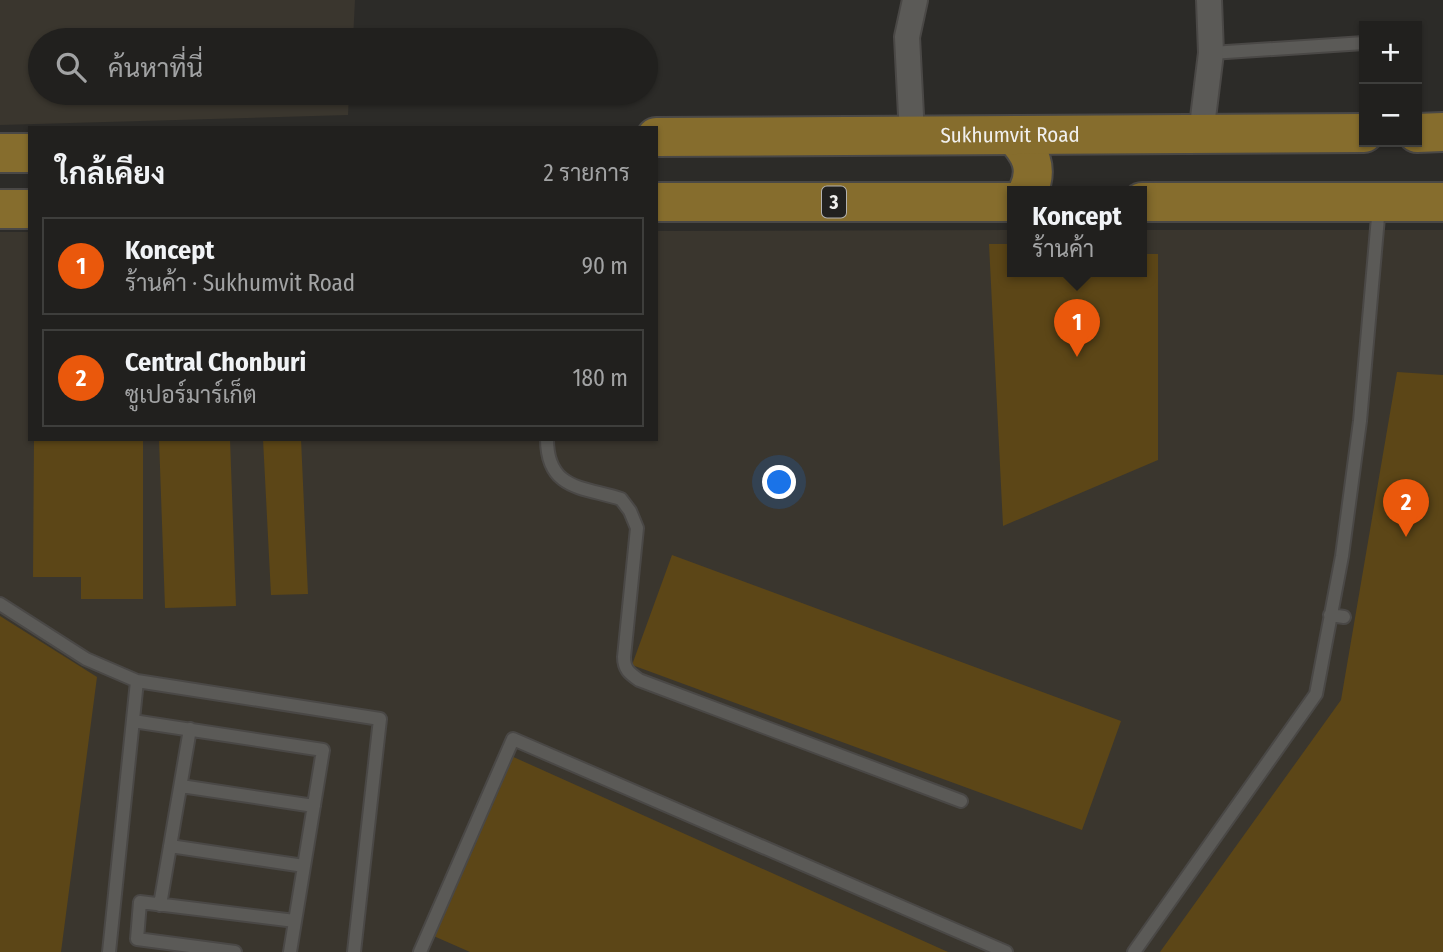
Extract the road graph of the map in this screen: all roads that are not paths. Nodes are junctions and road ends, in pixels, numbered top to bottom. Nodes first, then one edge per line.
1 (915, 0) edge
2 (1209, 0) edge
3 (1359, 43) edge
4 (1211, 52) junction
5 (1422, 132) edge
6 (1443, 132) edge
7 (1359, 133) edge
8 (1201, 134) junction
9 (912, 135) junction
10 (1014, 135) junction
11 (658, 137) edge
12 (0, 153) edge
13 (28, 153) edge
14 (1030, 186) edge
15 (658, 202) edge
16 (1007, 202) edge
17 (1147, 202) edge
18 (1380, 202) junction
19 (1443, 202) edge
20 (0, 209) edge
21 (28, 209) edge
22 (547, 441) edge
23 (1342, 556) junction
24 (1355, 558) dead end
25 (0, 604) edge
26 (1330, 615) junction
27 (1344, 617) dead end
28 (137, 681) junction
29 (133, 721) junction
30 (190, 729) junction
31 (181, 786) junction
32 (961, 801) dead end
33 (314, 806) junction
34 (170, 846) junction
35 (304, 866) junction
36 (160, 905) junction
37 (295, 922) junction
38 (109, 952) edge
39 (235, 952) edge
40 (290, 952) edge
41 (354, 952) edge
42 (420, 952) edge
43 (1006, 952) edge
44 (1134, 952) edge

1 - 9 street
2 - 4 street
3 - 4 lane
4 - 8 street
5 - 6 main road
7 - 8 main road, Sukhumvit Road
8 - 10 main road, Sukhumvit Road
9 - 10 main road, Sukhumvit Road
9 - 11 main road, Sukhumvit Road
10 - 14 main road
12 - 13 main road
15 - 16 main road, 3
17 - 18 main road
18 - 19 main road
18 - 23 lane
20 - 21 main road
22 - 32 lane
23 - 24 lane
23 - 26 lane
25 - 28 lane
26 - 27 lane
26 - 44 lane
28 - 29 lane
28 - 41 lane
29 - 30 lane
29 - 38 lane
30 - 31 lane
30 - 33 lane
31 - 33 lane
31 - 34 lane
33 - 35 lane
34 - 35 lane
34 - 36 lane
35 - 37 lane
36 - 37 lane
36 - 39 lane
37 - 40 lane
42 - 43 lane

